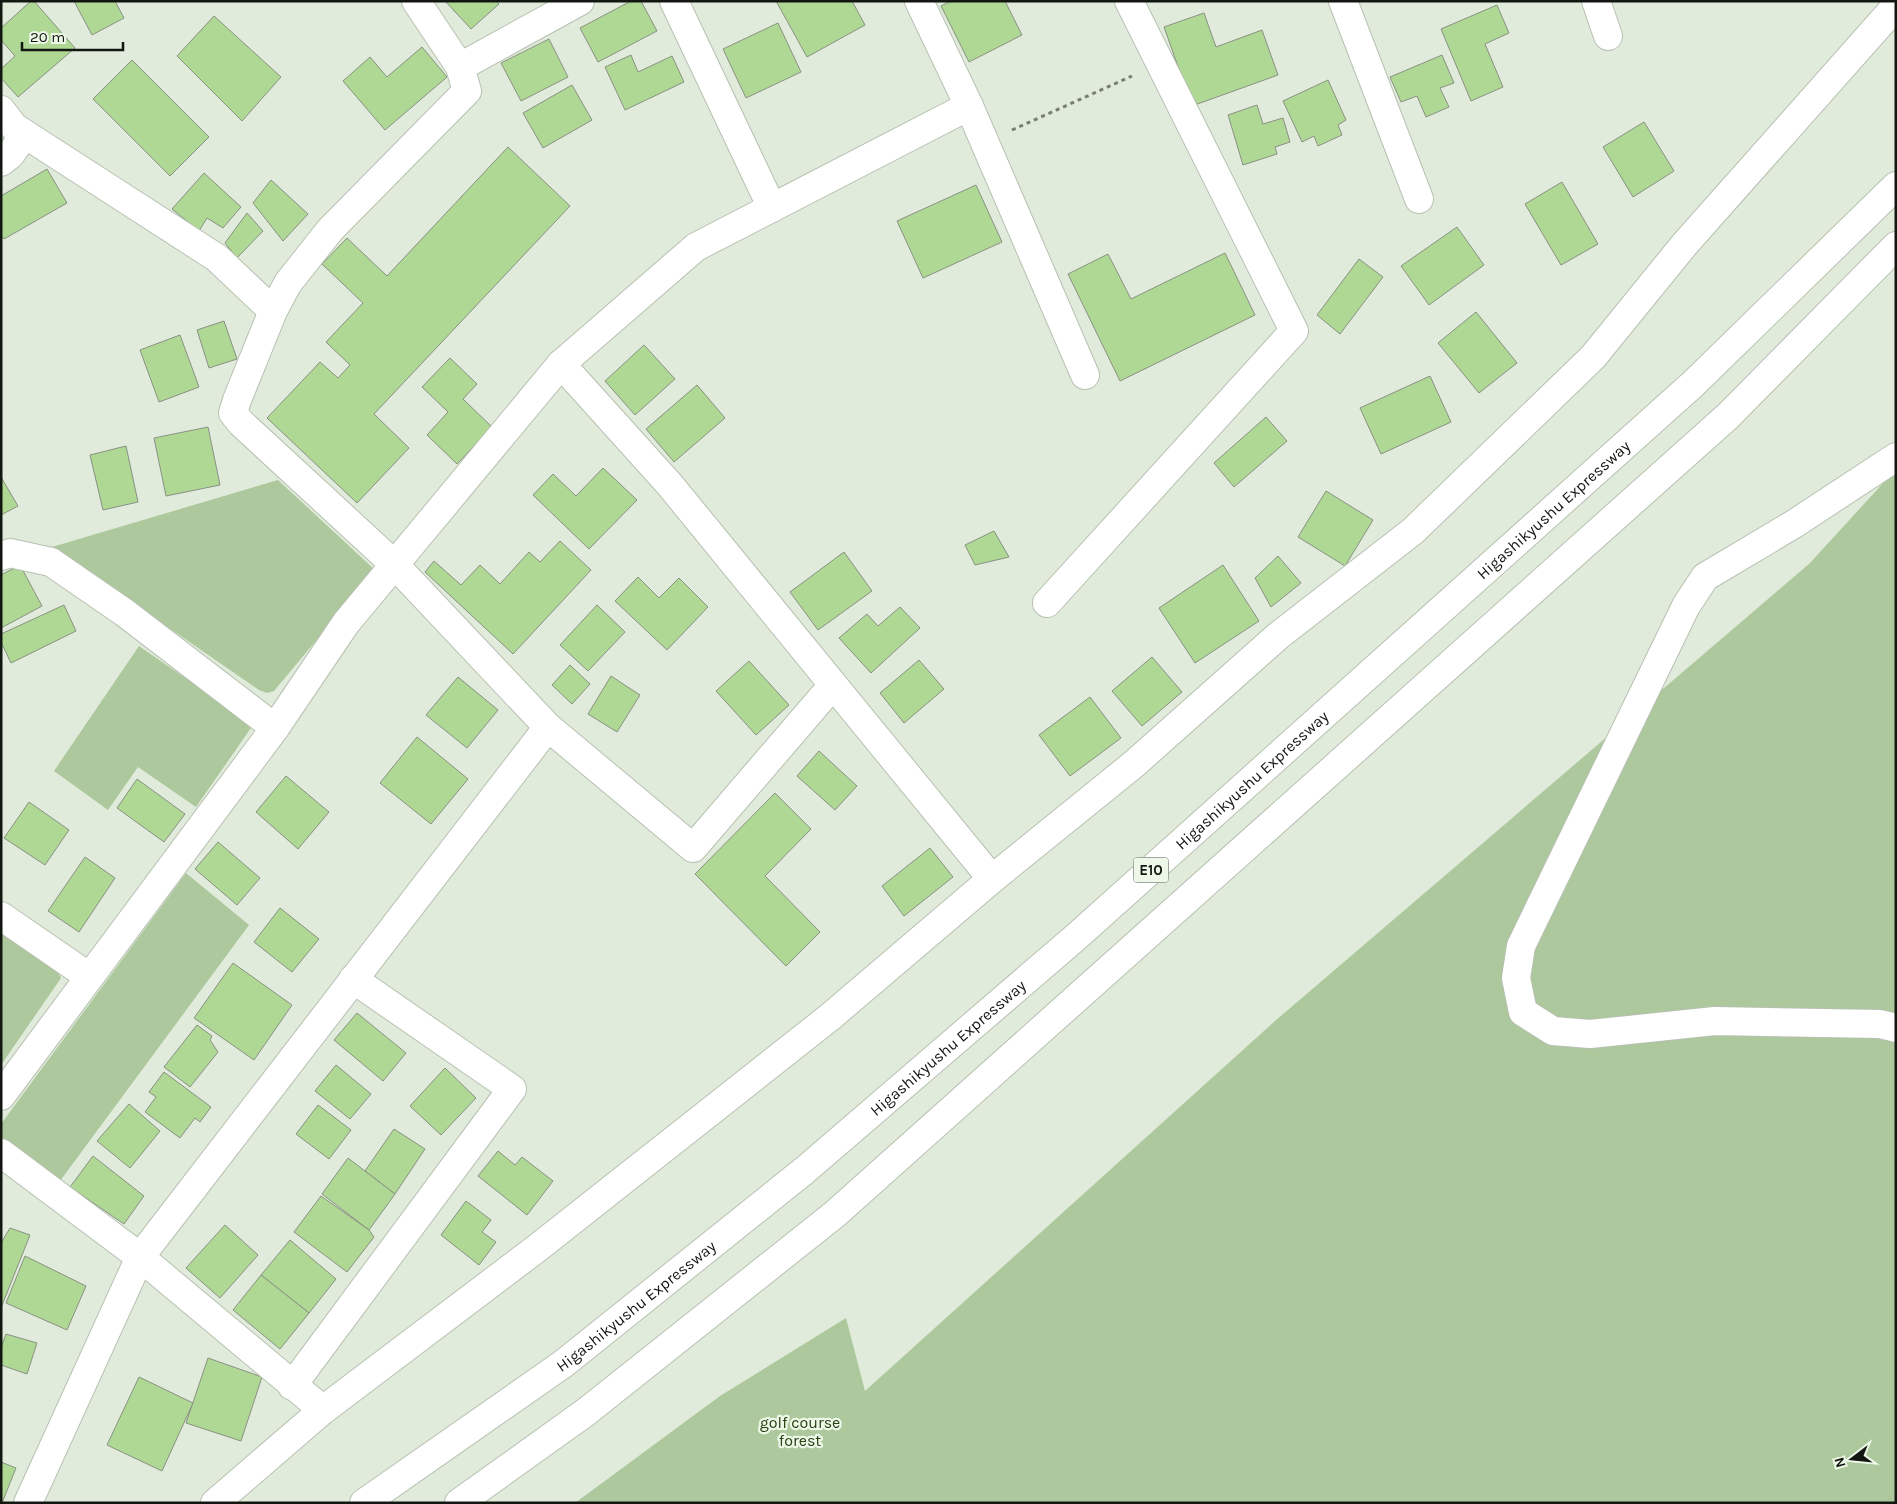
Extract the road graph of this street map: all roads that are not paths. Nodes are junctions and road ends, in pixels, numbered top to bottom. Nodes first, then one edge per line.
1 (416, 1) edge
2 (580, 1) edge
3 (674, 1) edge
4 (919, 1) edge
5 (1129, 1) edge
6 (1344, 1) edge
7 (1596, 1) edge
8 (1896, 6) edge
9 (1608, 36) dead end
10 (460, 67) junction
11 (969, 106) junction
12 (1, 110) edge
13 (25, 134) junction
14 (1, 162) edge
15 (1896, 186) edge
16 (1419, 199) dead end
17 (772, 208) junction
18 (1896, 246) edge
19 (273, 311) junction
20 (562, 364) junction
21 (1085, 376) dead end
22 (1896, 457) edge
23 (1, 556) edge
24 (395, 565) junction
25 (1047, 604) dead end
26 (833, 684) junction
27 (548, 726) junction
28 (275, 728) junction
29 (992, 879) junction
30 (1, 916) edge
31 (88, 976) junction
32 (353, 979) junction
33 (1896, 1028) edge
34 (1, 1096) edge
35 (1, 1153) edge
36 (140, 1258) junction
37 (292, 1386) junction
38 (323, 1410) junction
39 (28, 1503) edge
40 (214, 1503) edge
41 (364, 1503) edge
42 (459, 1503) edge

1 - 10 main road
2 - 10 main road
3 - 17 main road
4 - 11 main road
5 - 25 main road
6 - 16 main road
7 - 9 main road
8 - 29 main road
10 - 19 main road
11 - 17 main road
11 - 21 main road
12 - 13 main road
13 - 14 main road
13 - 19 main road
15 - 41 main road, Higashikyushu Expressway / E10
17 - 20 main road
18 - 42 main road
19 - 24 main road
20 - 24 main road
20 - 26 main road
22 - 33 main road
23 - 28 main road
24 - 27 main road
24 - 28 main road
26 - 27 main road
26 - 29 main road
27 - 32 main road
28 - 31 main road
29 - 38 main road
30 - 31 main road
31 - 34 main road
32 - 36 main road
32 - 37 main road
35 - 36 main road
36 - 37 main road
36 - 39 main road
37 - 38 main road
38 - 40 main road

